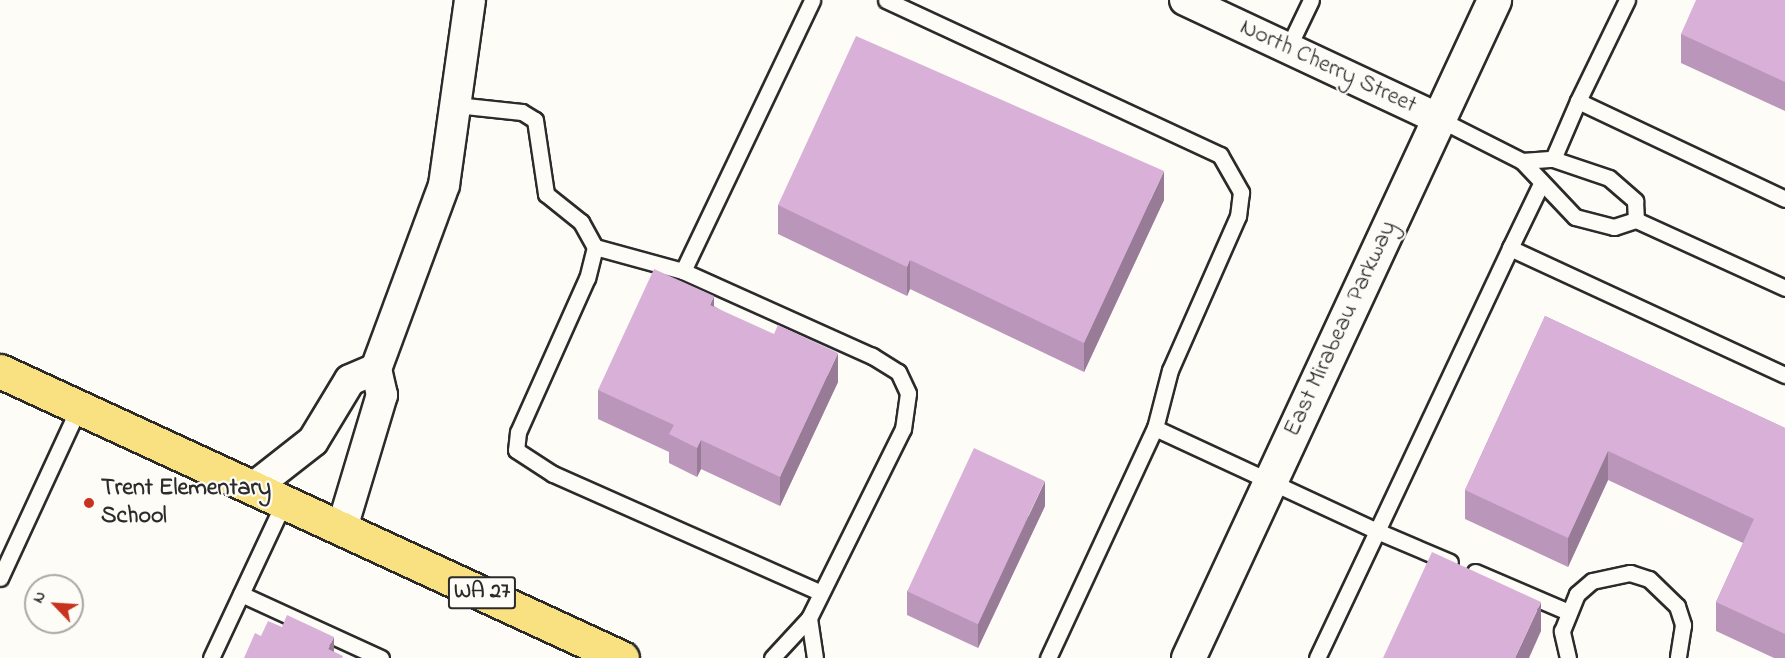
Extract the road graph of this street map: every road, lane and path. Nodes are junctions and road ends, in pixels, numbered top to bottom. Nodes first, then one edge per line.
1 (469, 0) edge
2 (812, 0) edge
3 (886, 0) edge
4 (1185, 0) edge
5 (1311, 0) edge
6 (1494, 0) edge
7 (1627, 0) edge
8 (1288, 48) junction
9 (1578, 101) junction
10 (456, 105) junction
11 (1439, 118) junction
12 (1553, 159) junction
13 (1522, 161) junction
14 (1540, 186) junction
15 (1785, 199) edge
16 (1636, 220) junction
17 (595, 247) junction
18 (1510, 248) junction
19 (683, 271) junction
20 (1785, 288) edge
21 (376, 369) junction
22 (0, 371) edge
23 (1785, 375) edge
24 (79, 407) junction
25 (1155, 428) junction
26 (1269, 484) junction
27 (253, 488) junction
28 (284, 502) junction
29 (342, 528) junction
30 (1377, 531) junction
31 (0, 578) edge
32 (821, 593) junction
33 (241, 594) junction
34 (1566, 611) junction
35 (809, 618) junction
36 (211, 658) edge
37 (381, 658) edge
38 (622, 658) edge
39 (772, 658) edge
40 (815, 658) edge
41 (1048, 658) edge
42 (1188, 658) edge
43 (1317, 658) edge
44 (1568, 658) edge
45 (1678, 658) edge

1 - 10 street
2 - 19 lane
3 - 25 lane
4 - 8 street, North Cherry Street
5 - 8 lane
6 - 11 street, East Mirabeau Parkway
7 - 9 lane
8 - 11 street, North Cherry Street
9 - 12 lane
9 - 15 lane
10 - 17 lane
10 - 21 street
11 - 13 lane
11 - 26 street, East Mirabeau Parkway
12 - 13 lane
12 - 16 lane
13 - 14 lane
14 - 16 lane
14 - 18 lane
16 - 20 lane
17 - 19 lane
17 - 32 lane
18 - 23 lane
18 - 30 lane
19 - 32 lane
21 - 27 street
21 - 29 street
22 - 24 main road, WA 27
24 - 27 main road, WA 27
24 - 31 lane
25 - 26 lane
25 - 41 lane
26 - 30 lane
26 - 42 street, East Mirabeau Parkway
27 - 28 main road, WA 27
28 - 29 main road, WA 27
28 - 33 lane
29 - 38 main road, WA 27
30 - 34 lane
30 - 43 lane
32 - 35 lane
33 - 36 lane
33 - 37 lane
34 - 44 lane
34 - 45 lane
35 - 39 lane
35 - 40 lane

